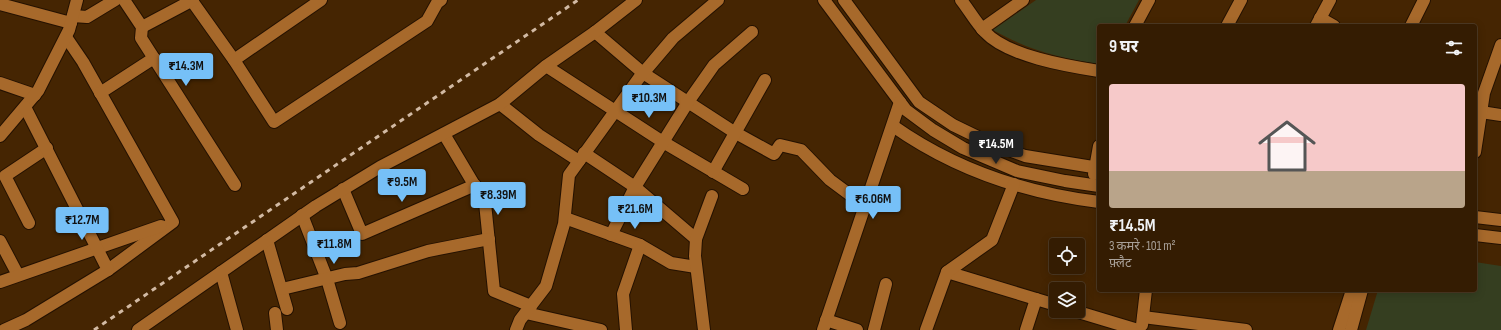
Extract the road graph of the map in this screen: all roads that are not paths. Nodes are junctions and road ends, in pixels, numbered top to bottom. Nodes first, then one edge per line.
1 (77, 0) edge
2 (115, 0) edge
3 (124, 0) edge
4 (193, 0) edge
5 (321, 0) edge
6 (636, 0) edge
7 (716, 0) edge
8 (824, 0) edge
9 (844, 0) edge
10 (961, 0) edge
11 (1023, 0) edge
12 (1149, 0) edge
13 (1241, 0) edge
14 (1330, 0) edge
15 (1424, 0) edge
16 (437, 1) edge
17 (0, 4) edge
18 (72, 19) junction
19 (1318, 22) edge
20 (1136, 24) edge
21 (1229, 24) edge
22 (1412, 24) edge
23 (142, 27) junction
24 (982, 29) junction
25 (595, 32) junction
26 (752, 32) dead end
27 (66, 37) junction
28 (1501, 45) edge
29 (154, 58) junction
30 (234, 60) junction
31 (546, 66) junction
32 (1097, 71) edge
33 (643, 73) junction
34 (765, 80) dead end
35 (0, 83) edge
36 (100, 93) junction
37 (35, 95) junction
38 (688, 102) junction
39 (900, 102) junction
40 (500, 104) junction
41 (1480, 105) edge
42 (25, 107) junction
43 (615, 111) junction
44 (1501, 115) edge
45 (893, 126) junction
46 (734, 132) junction
47 (1477, 133) edge
48 (444, 134) junction
49 (0, 136) edge
50 (663, 142) junction
51 (47, 148) junction
52 (582, 157) junction
53 (1097, 168) edge
54 (713, 172) junction
55 (1014, 184) junction
56 (475, 185) junction
57 (1095, 185) edge
58 (235, 186) dead end
59 (635, 187) junction
60 (343, 189) junction
61 (743, 189) dead end
62 (712, 196) dead end
63 (1097, 202) edge
64 (865, 206) junction
65 (302, 216) junction
66 (1477, 216) edge
67 (565, 218) junction
68 (1501, 220) edge
69 (173, 222) junction
70 (28, 223) dead end
71 (611, 235) junction
72 (1477, 235) edge
73 (1501, 238) edge
74 (488, 239) junction
75 (696, 239) junction
76 (267, 240) junction
77 (0, 241) edge
78 (640, 245) junction
79 (97, 249) junction
80 (696, 267) junction
81 (108, 270) junction
82 (221, 272) junction
83 (947, 272) junction
84 (18, 275) junction
85 (327, 278) junction
86 (0, 282) edge
87 (886, 284) dead end
88 (282, 289) junction
89 (1146, 292) edge
90 (1351, 292) edge
91 (1361, 292) edge
92 (1036, 300) junction
93 (1049, 303) edge
94 (287, 309) dead end
95 (528, 309) junction
96 (275, 312) dead end
97 (1085, 314) edge
98 (1143, 317) junction
99 (340, 323) dead end
100 (824, 325) edge
101 (4, 330) edge
102 (138, 330) edge
103 (236, 330) edge
104 (277, 330) edge
105 (516, 330) edge
106 (601, 330) edge
107 (626, 330) edge
108 (704, 330) edge
109 (858, 330) edge
110 (874, 330) edge
111 (926, 330) edge
112 (1026, 330) edge
113 (1138, 330) edge
114 (1141, 330) edge
115 (1246, 330) edge
116 (1340, 330) edge
117 (1351, 330) edge

1 - 18 street
2 - 18 street
3 - 23 street
4 - 23 street
4 - 30 street
5 - 30 street
6 - 25 street
7 - 33 street
8 - 39 street
9 - 53 street
10 - 24 street
11 - 24 street
12 - 20 street
13 - 21 street
14 - 19 street
15 - 22 street
16 - 30 street
17 - 18 street
18 - 27 street
23 - 29 street
24 - 32 street
25 - 31 street
25 - 33 street
26 - 38 street
27 - 36 street
27 - 37 street
28 - 41 street
29 - 36 street
29 - 58 street
31 - 40 street
31 - 43 street
33 - 38 street
33 - 43 street
34 - 46 street
35 - 37 street
36 - 69 street
37 - 42 street
38 - 46 street
38 - 50 street
39 - 45 street
39 - 57 street
40 - 48 street
40 - 52 street
41 - 44 street
41 - 47 street
42 - 49 street
42 - 51 street
43 - 50 street
43 - 52 street
45 - 55 street
45 - 64 street
46 - 54 street
46 - 64 street
48 - 56 street
48 - 60 street
50 - 54 street
50 - 59 street
51 - 70 street
51 - 79 street
52 - 59 street
52 - 67 street
53 - 57 street
54 - 61 street
55 - 63 street
55 - 83 street
56 - 60 street
56 - 74 street
59 - 71 street
59 - 75 street
60 - 65 street
62 - 75 street
64 - 100 street
65 - 76 street
65 - 85 street
66 - 68 street
67 - 71 street
67 - 95 street
69 - 79 street
69 - 81 street
71 - 78 street
72 - 73 street
74 - 85 street
74 - 95 street
75 - 80 street
76 - 82 street
76 - 88 street
77 - 84 street
78 - 80 street
78 - 107 street
79 - 81 street
79 - 84 street
80 - 108 street
81 - 101 street
82 - 102 street
82 - 103 street
83 - 92 street
83 - 111 street
84 - 86 street
85 - 88 street
85 - 99 street
87 - 110 street
88 - 94 street
89 - 98 street
90 - 116 street
91 - 117 street
92 - 93 street
92 - 112 street
95 - 105 street
95 - 106 street
96 - 104 street
97 - 113 street
98 - 114 street
98 - 115 street
100 - 109 street

